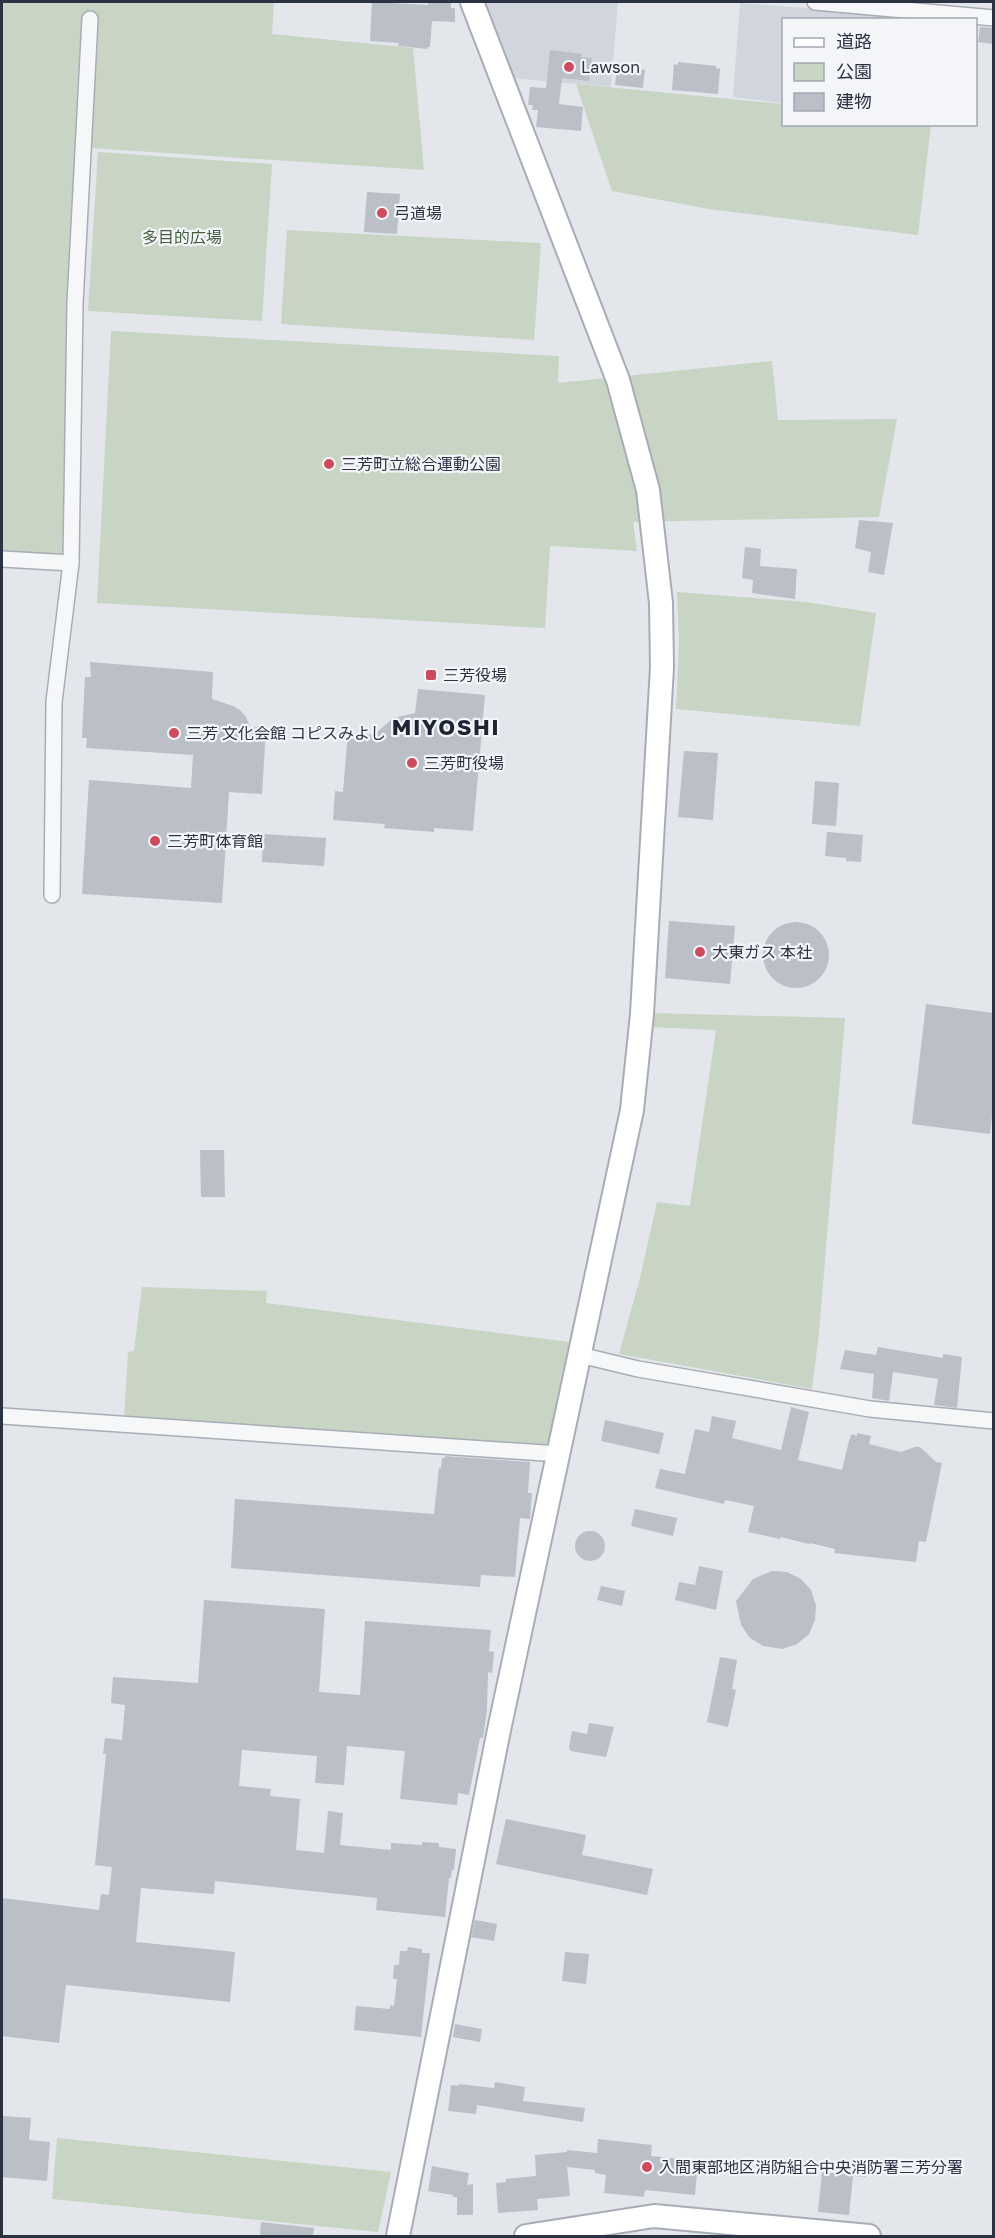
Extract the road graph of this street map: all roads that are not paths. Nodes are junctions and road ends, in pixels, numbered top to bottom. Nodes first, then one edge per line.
1 (472, 2) edge
2 (815, 2) edge
3 (993, 18) edge
4 (90, 19) dead end
5 (2, 559) edge
6 (71, 563) junction
7 (52, 894) dead end
8 (580, 1354) junction
9 (2, 1416) edge
10 (993, 1421) edge
11 (560, 1454) junction
12 (398, 2236) edge
13 (526, 2236) edge
14 (869, 2236) edge

1 - 8 street
2 - 3 street
4 - 6 street
5 - 6 street
6 - 7 street
8 - 10 street
8 - 11 street
9 - 11 street
11 - 12 street
13 - 14 street

